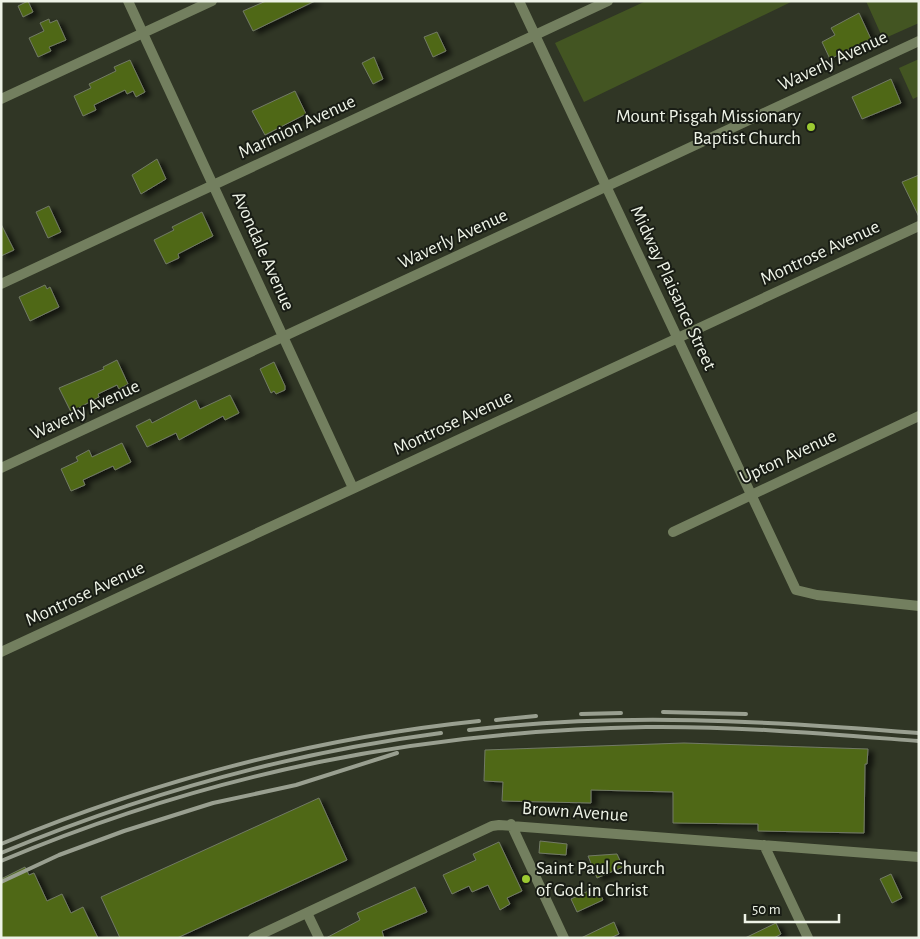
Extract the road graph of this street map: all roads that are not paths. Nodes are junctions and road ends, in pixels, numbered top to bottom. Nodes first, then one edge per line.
1 (128, 1) edge
2 (212, 1) edge
3 (519, 1) edge
4 (608, 1) edge
5 (143, 33) junction
6 (535, 36) junction
7 (919, 41) edge
8 (1, 100) edge
9 (214, 185) junction
10 (606, 187) junction
11 (919, 226) edge
12 (1, 284) edge
13 (282, 337) junction
14 (678, 338) junction
15 (919, 416) edge
16 (1, 468) edge
17 (353, 488) junction
18 (751, 494) junction
19 (673, 532) dead end
20 (919, 606) edge
21 (1, 652) edge
22 (511, 824) junction
23 (764, 845) junction
24 (919, 857) edge
25 (307, 912) junction
26 (253, 938) edge
27 (319, 938) edge
28 (564, 938) edge
29 (808, 938) edge

1 - 5 street, Avondale Avenue
2 - 5 street
3 - 6 street, Midway Plaisance Street
4 - 6 street, Marmion Avenue
5 - 8 street
5 - 9 street, Avondale Avenue
6 - 9 street, Marmion Avenue
6 - 10 street, Midway Plaisance Street
7 - 10 street, Waverly Avenue
9 - 12 street, Marmion Avenue
9 - 13 street, Avondale Avenue
10 - 13 street, Waverly Avenue
10 - 14 street, Midway Plaisance Street
11 - 14 street, Montrose Avenue
13 - 16 street, Waverly Avenue
13 - 17 street, Avondale Avenue
14 - 17 street, Montrose Avenue
14 - 18 street, Midway Plaisance Street
15 - 18 street, Upton Avenue
17 - 21 street, Montrose Avenue
18 - 19 street, Upton Avenue
18 - 20 street, Midway Plaisance Street
22 - 23 street, Brown Avenue
22 - 25 street, Brown Avenue
22 - 28 street
23 - 24 street, Brown Avenue
23 - 29 street
25 - 26 street, Brown Avenue
25 - 27 street

